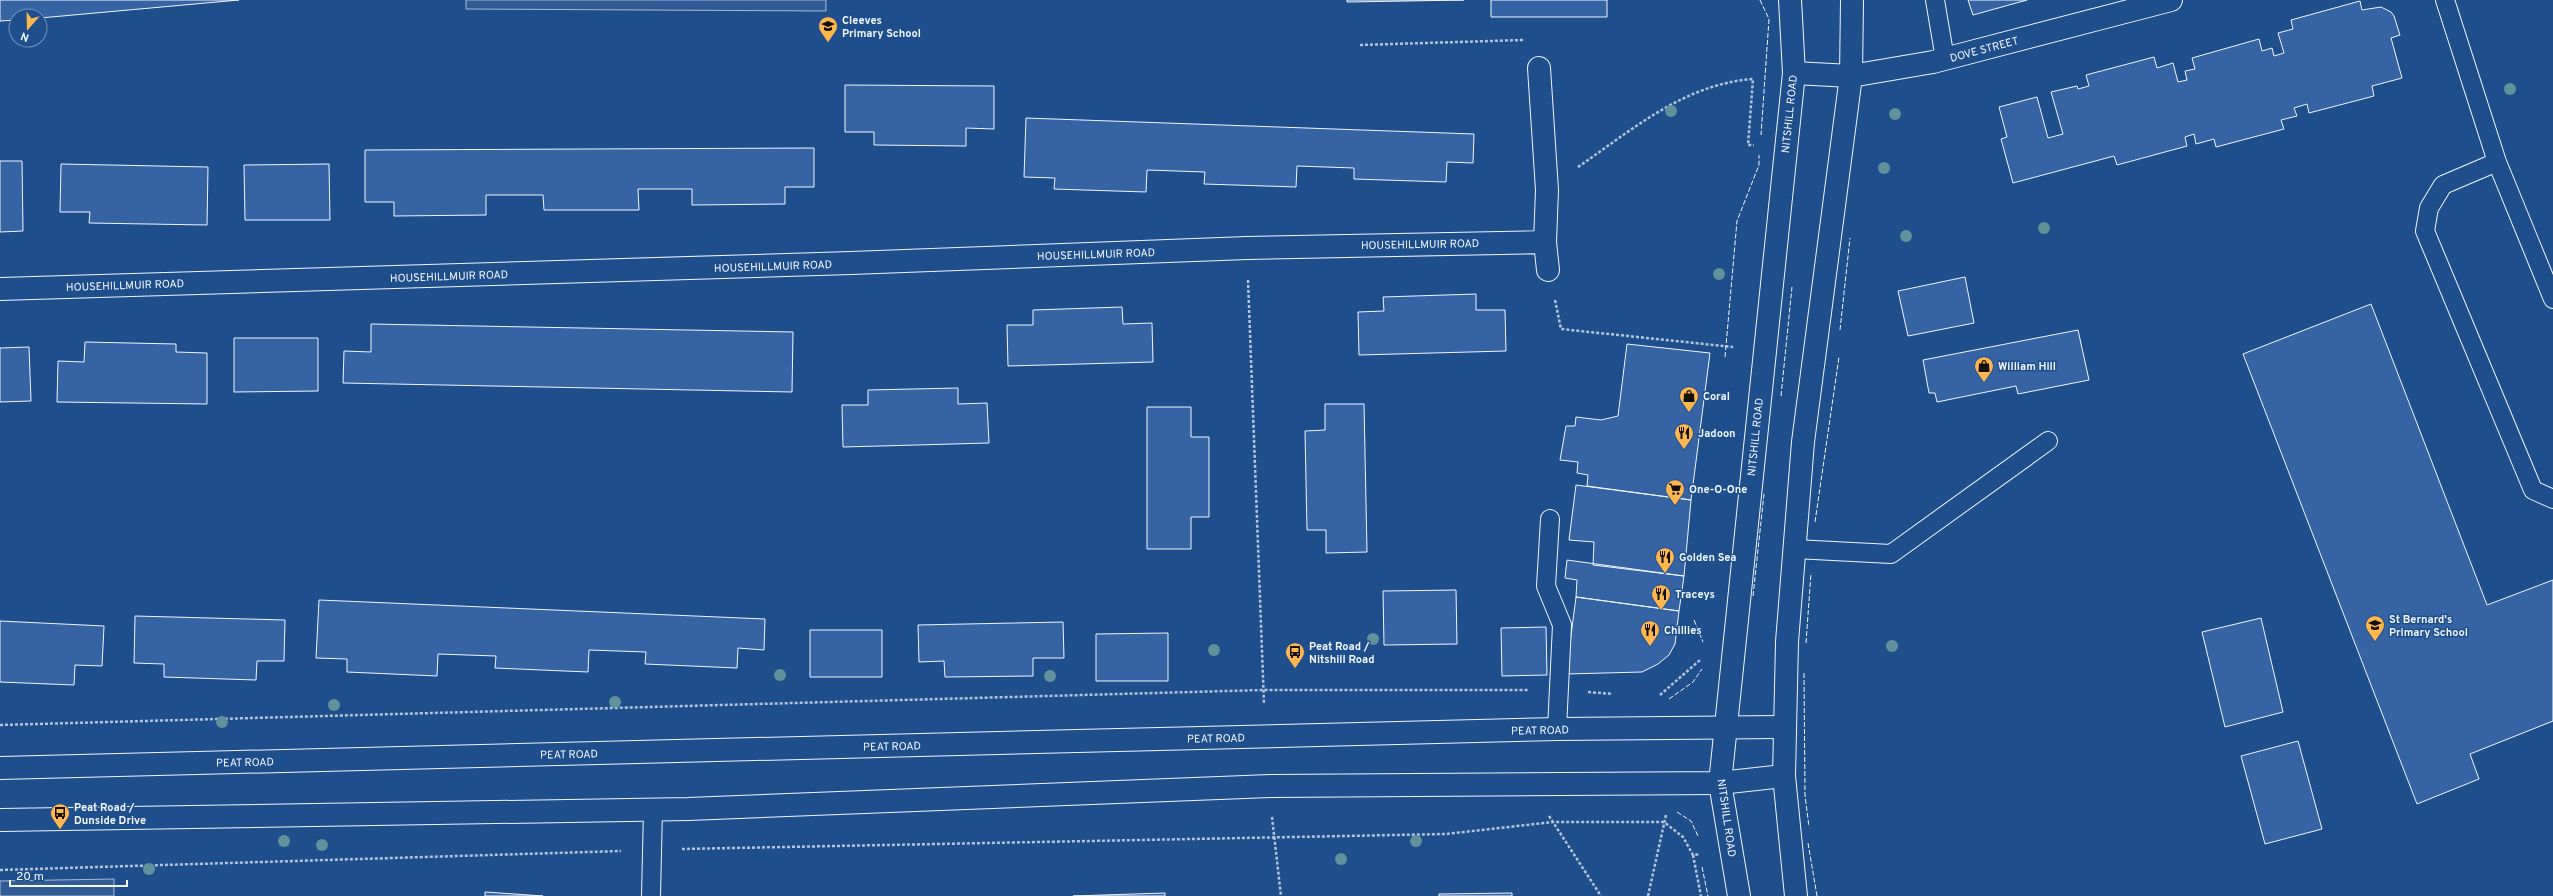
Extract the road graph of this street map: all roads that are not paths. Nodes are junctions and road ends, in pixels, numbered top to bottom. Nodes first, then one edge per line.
1 (1790, 0) edge
2 (1852, 0) edge
3 (1935, 0) edge
4 (2171, 0) edge
5 (2445, 0) edge
6 (1946, 59) junction
7 (1539, 68) road end
8 (1794, 73) junction
9 (1851, 76) junction
10 (2497, 162) junction
11 (1545, 242) junction
12 (1548, 270) road end
13 (0, 289) edge
14 (2553, 299) edge
15 (2048, 441) dead end
16 (2553, 499) edge
17 (1550, 519) dead end
18 (1795, 549) junction
19 (1785, 727) junction
20 (1724, 728) junction
21 (1557, 729) junction
22 (0, 768) edge
23 (1784, 776) junction
24 (1720, 783) junction
25 (653, 809) junction
26 (0, 820) edge
27 (652, 896) edge
28 (1739, 896) edge
29 (1796, 896) edge

1 - 8 street, NITSHILL ROAD
2 - 9 street
3 - 6 lane
4 - 6 street, DOVE STREET
5 - 10 lane
6 - 9 street, DOVE STREET
7 - 11 street
8 - 9 street, DOVE STREET
8 - 20 street, NITSHILL ROAD
9 - 18 street
10 - 14 lane
10 - 16 lane
11 - 12 street
11 - 13 street, HOUSEHILLMUIR ROAD
15 - 18 lane
17 - 21 lane
18 - 19 street
19 - 20 street, PEAT ROAD
19 - 23 street
20 - 21 street, PEAT ROAD
20 - 24 street, NITSHILL ROAD
21 - 22 street, PEAT ROAD
23 - 24 street
23 - 29 street
24 - 25 street
24 - 28 street, NITSHILL ROAD
25 - 26 street
25 - 27 lane

